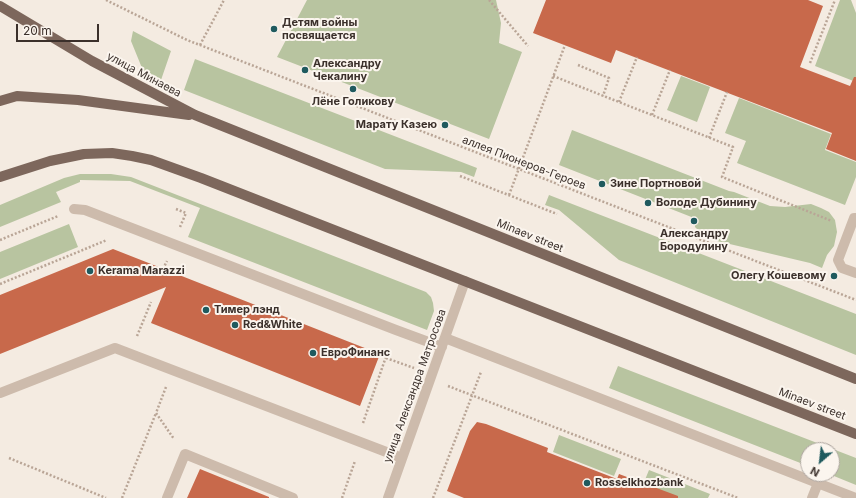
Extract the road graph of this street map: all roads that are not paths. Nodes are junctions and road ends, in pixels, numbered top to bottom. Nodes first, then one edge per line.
1 (0, 6) edge
2 (0, 101) edge
3 (195, 115) junction
4 (0, 177) edge
5 (74, 209) road end
6 (856, 218) edge
7 (856, 273) edge
8 (465, 282) junction
9 (443, 342) junction
10 (856, 378) edge
11 (0, 393) edge
12 (856, 434) edge
13 (402, 458) junction
14 (818, 483) junction
15 (167, 498) edge
16 (293, 498) edge
17 (388, 498) edge
18 (812, 498) edge
19 (856, 498) edge

1 - 3 main road, улица Минаева
2 - 3 main road
3 - 10 main road, Minaev street
4 - 8 main road, Minaev street
5 - 9 street
6 - 7 street
8 - 9 street, улица Александра Матросова
8 - 12 main road, Minaev street
9 - 13 street, улица Александра Матросова
9 - 14 street
11 - 13 street
13 - 17 street, улица Александра Матросова
14 - 18 street
14 - 19 street
15 - 16 street

